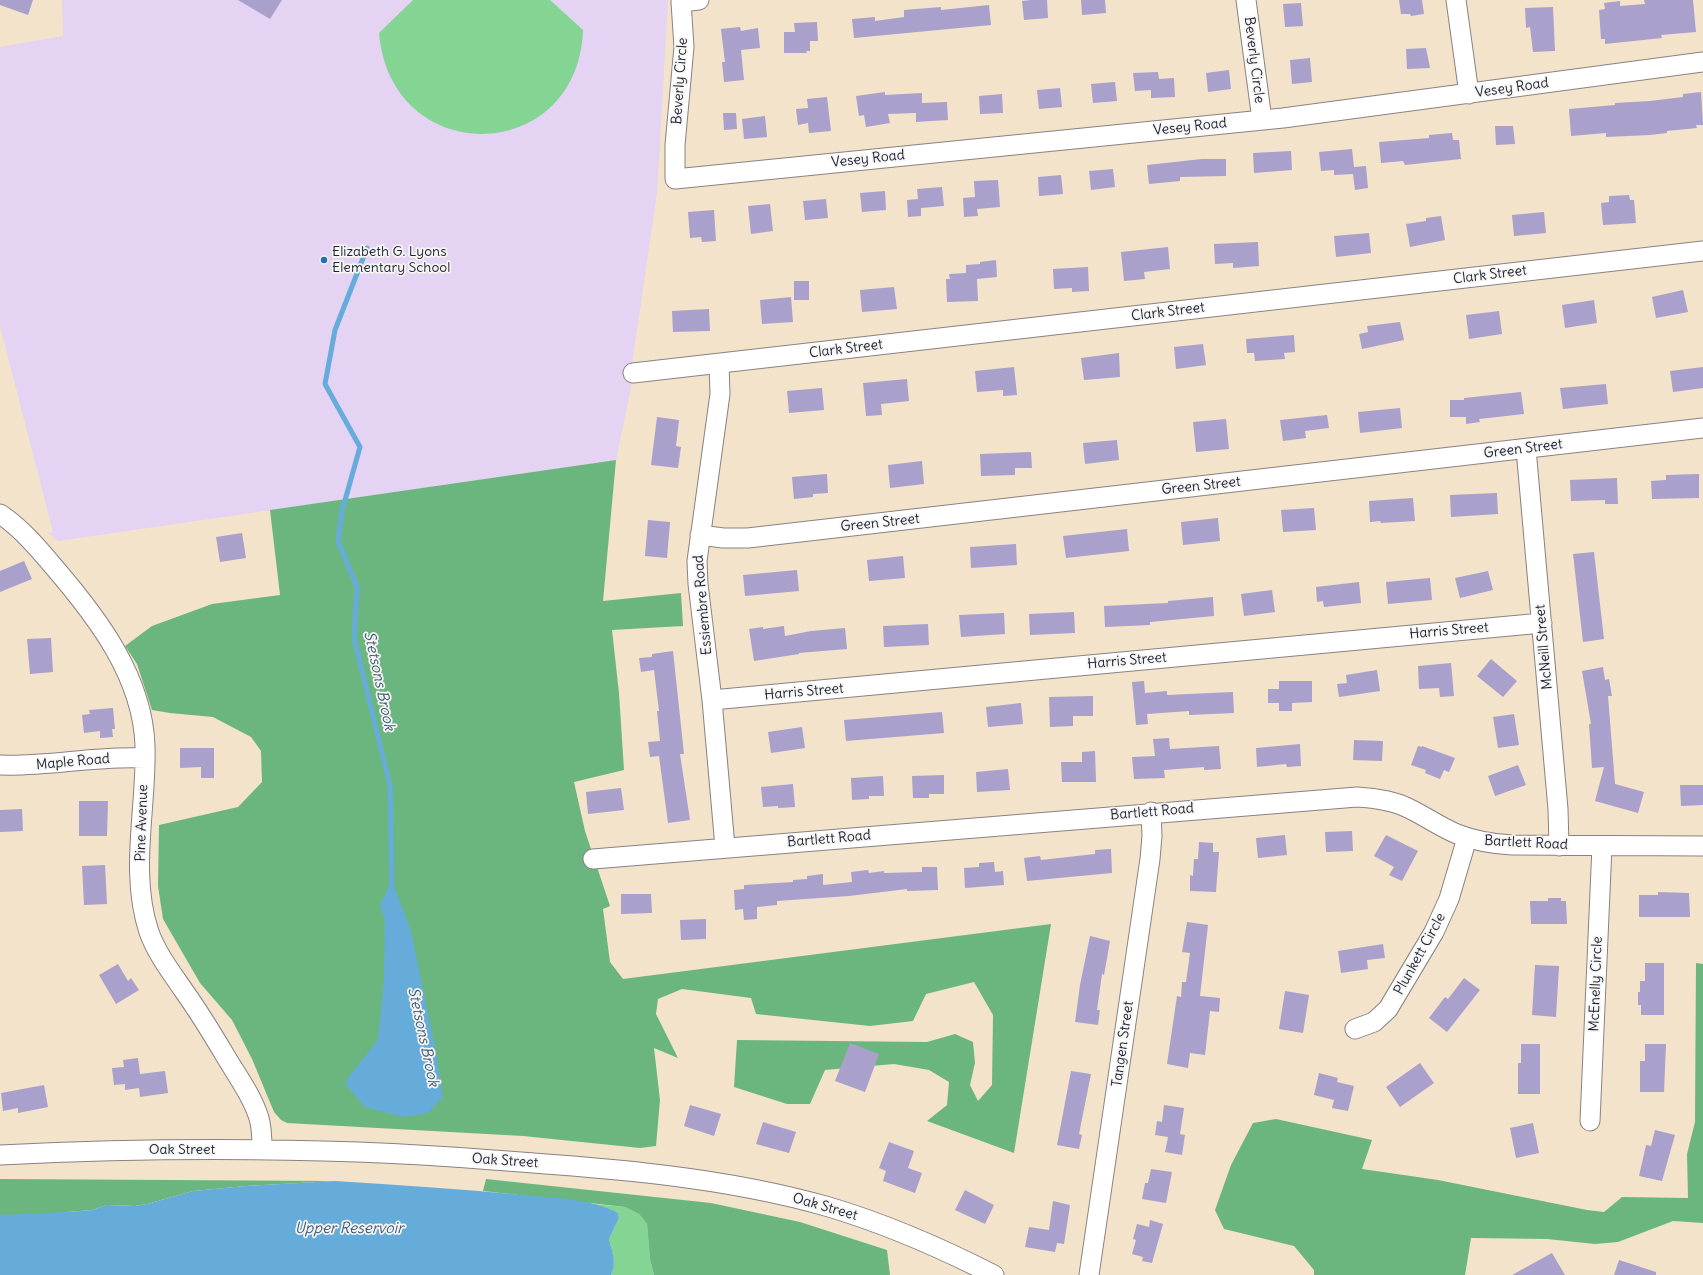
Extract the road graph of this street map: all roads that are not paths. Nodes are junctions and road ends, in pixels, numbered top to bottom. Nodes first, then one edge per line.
1 (699, 0) edge
2 (1246, 0) edge
3 (1456, 0) edge
4 (1703, 62) edge
5 (1469, 94) junction
6 (1262, 120) junction
7 (675, 179) joint
8 (1703, 251) edge
9 (718, 364) junction
10 (633, 373) dead end
11 (1703, 428) edge
12 (1526, 449) junction
13 (0, 514) edge
14 (700, 535) junction
15 (1542, 623) junction
16 (712, 700) junction
17 (145, 758) junction
18 (0, 766) edge
19 (1150, 812) junction
20 (1467, 838) junction
21 (1559, 846) junction
22 (1602, 846) junction
23 (1703, 846) edge
24 (725, 847) junction
25 (593, 859) dead end
26 (1355, 1029) dead end
27 (1590, 1121) dead end
28 (262, 1150) junction
29 (0, 1155) edge
30 (994, 1275) edge
31 (1089, 1275) edge

1 - 7 street, Beverly Circle
2 - 6 street, Beverly Circle
3 - 5 street
4 - 5 street, Vesey Road
5 - 6 street, Vesey Road
6 - 7 street, Vesey Road
8 - 9 street, Clark Street
9 - 10 street, Clark Street
9 - 14 street, Essiembre Road
11 - 12 street, Green Street
12 - 14 street, Green Street
12 - 15 street, McNeill Street
13 - 17 street, Pine Avenue
14 - 16 street, Essiembre Road
15 - 16 street, Harris Street
15 - 21 street, McNeill Street
16 - 24 street, Essiembre Road
17 - 18 street, Maple Road
17 - 28 street, Pine Avenue
19 - 20 street, Bartlett Road
19 - 24 street, Bartlett Road
19 - 31 street, Tangen Street
20 - 21 street, Bartlett Road
20 - 26 street, Plunkett Circle
21 - 22 street, Bartlett Road
22 - 23 street, Bartlett Road
22 - 27 street, McEnelly Circle
24 - 25 street, Bartlett Road
28 - 29 street, Oak Street
28 - 30 street, Oak Street

